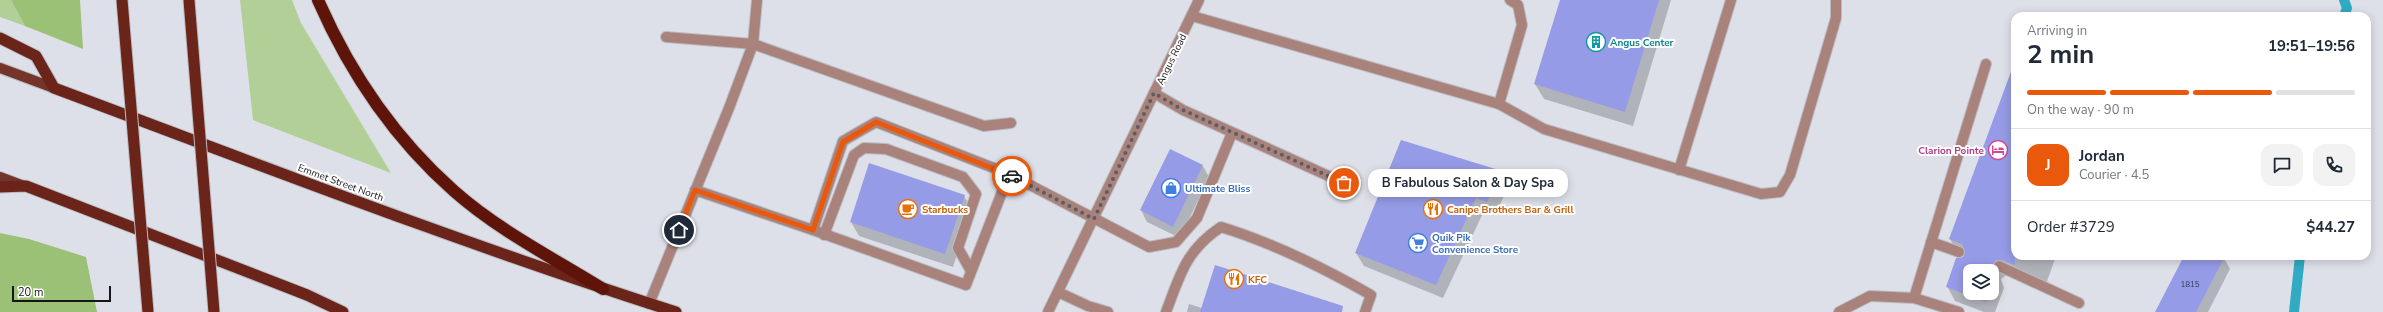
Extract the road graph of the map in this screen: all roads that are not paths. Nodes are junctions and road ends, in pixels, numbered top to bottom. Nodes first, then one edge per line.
1 (122, 0) edge
2 (189, 0) edge
3 (318, 0) edge
4 (757, 0) edge
5 (1199, 0) edge
6 (1510, 0) edge
7 (1731, 0) edge
8 (1836, 0) edge
9 (1192, 16) junction
10 (666, 37) dead end
11 (0, 38) edge
12 (753, 44) junction
13 (1986, 64) dead end
14 (0, 68) edge
15 (54, 88) junction
16 (1154, 93) junction
17 (1499, 104) junction
18 (1011, 123) dead end
19 (1232, 133) junction
20 (1680, 170) junction
21 (1008, 174) junction
22 (0, 176) edge
23 (1344, 183) dead end
24 (26, 186) junction
25 (0, 187) edge
26 (695, 190) junction
27 (1094, 219) junction
28 (813, 230) junction
29 (824, 234) junction
30 (1931, 242) junction
31 (1959, 252) dead end
32 (1999, 266) dead end
33 (971, 271) junction
34 (603, 289) junction
35 (1058, 292) junction
36 (1914, 298) junction
37 (2079, 303) dead end
38 (649, 304) junction
39 (148, 312) edge
40 (214, 312) edge
41 (343, 312) edge
42 (676, 312) edge
43 (1048, 312) edge
44 (1108, 312) edge
45 (1166, 312) edge
46 (1365, 312) edge
47 (1839, 312) edge
48 (1959, 312) edge

1 - 39 highway, bridge
2 - 40 highway, bridge
3 - 34 highway
4 - 12 street
5 - 9 street, Angus Road
6 - 17 street
7 - 20 street
8 - 20 street
9 - 16 street, Angus Road
9 - 17 street
10 - 12 street
11 - 15 highway
12 - 18 street
12 - 26 street
13 - 30 street
14 - 15 main road, Emmet Street North
15 - 34 highway, Emmet Street North
16 - 19 street
16 - 27 street, Angus Road
17 - 20 street
19 - 23 street
19 - 27 street
21 - 27 street
21 - 28 street
21 - 33 street
22 - 24 main road
24 - 25 highway
24 - 41 highway
26 - 28 street
26 - 38 street
27 - 35 street, Angus Road
28 - 29 street
29 - 33 street
29 - 33 street
30 - 31 street
30 - 36 street
32 - 37 street
34 - 38 highway, Emmet Street North
35 - 43 street, Angus Road
35 - 44 street
36 - 47 street
36 - 48 street
38 - 42 highway, Emmet Street North
45 - 46 street

